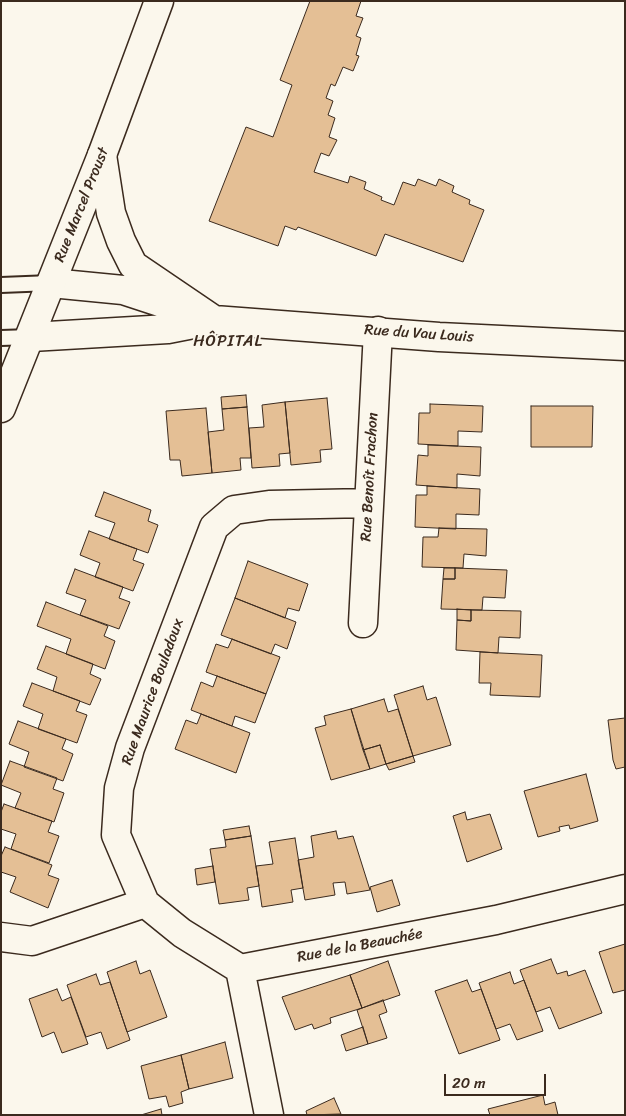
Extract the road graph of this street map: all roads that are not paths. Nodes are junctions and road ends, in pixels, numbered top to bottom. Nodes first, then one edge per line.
1 (159, 1) edge
2 (102, 155) junction
3 (51, 283) junction
4 (1, 285) edge
5 (214, 320) junction
6 (378, 331) junction
7 (31, 337) junction
8 (1, 338) edge
9 (625, 346) edge
10 (1, 408) edge
11 (369, 503) junction
12 (363, 622) dead end
13 (625, 889) edge
14 (145, 903) junction
15 (1, 938) edge
16 (240, 969) junction
17 (269, 1115) edge

1 - 2 street, Rue Marcel Proust
2 - 3 street, Rue Marcel Proust
2 - 5 street
3 - 4 lane
3 - 5 street, Rue du Vau Louis
3 - 7 street, Rue Marcel Proust
5 - 6 street, Rue du Vau Louis
5 - 7 street, Rue du Vau Louis
6 - 9 street, Rue du Vau Louis
6 - 11 street, Rue Benoît Frachon
7 - 8 lane
7 - 10 street, Rue Marcel Proust
11 - 12 street, Rue Benoît Frachon
11 - 14 street, Rue Maurice Bouladoux
13 - 16 street, Rue de la Beauchée
14 - 15 street
14 - 16 street, Rue Maurice Bouladoux
16 - 17 street

